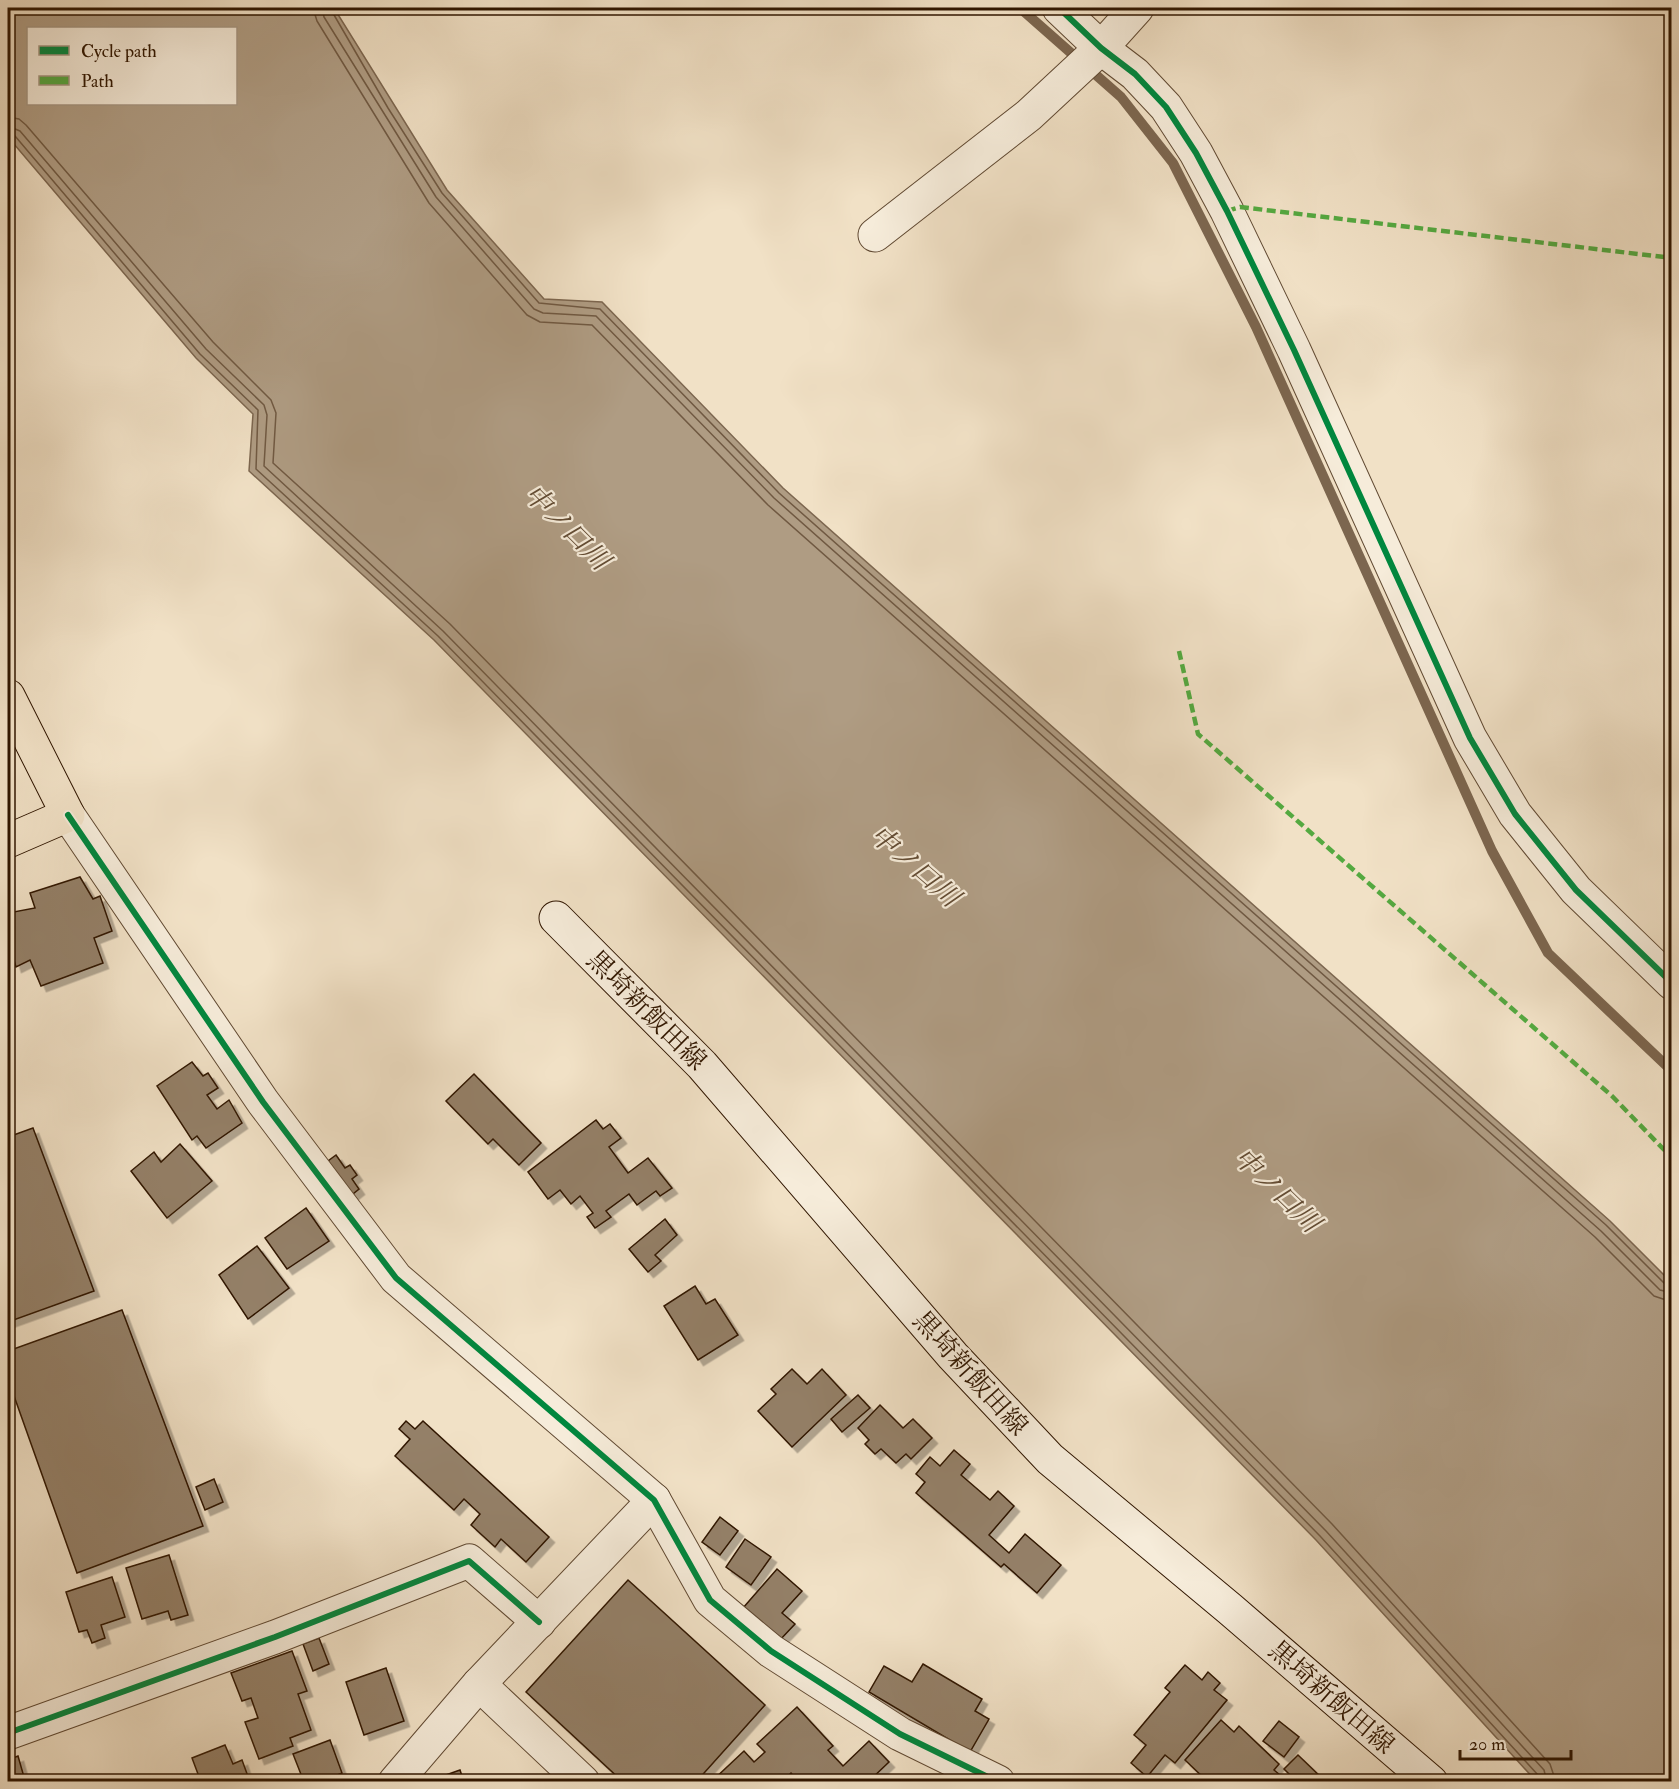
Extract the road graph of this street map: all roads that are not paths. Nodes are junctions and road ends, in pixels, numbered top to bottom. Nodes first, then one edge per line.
1 (1059, 8) edge
2 (1137, 8) edge
3 (1101, 48) junction
4 (876, 234) dead end
5 (8, 696) edge
6 (68, 815) junction
7 (8, 841) edge
8 (556, 918) dead end
9 (1671, 983) edge
10 (654, 1500) junction
11 (539, 1622) junction
12 (479, 1684) junction
13 (8, 1733) edge
14 (395, 1782) edge
15 (583, 1782) edge
16 (998, 1782) edge
17 (1431, 1782) edge

1 - 3 street
2 - 3 street
3 - 4 street
3 - 9 street
5 - 6 main road
6 - 7 main road
6 - 10 street
8 - 17 street, 黒埼新飯田線
10 - 11 street
10 - 16 street
11 - 12 street
11 - 13 street
12 - 14 street
12 - 15 street

